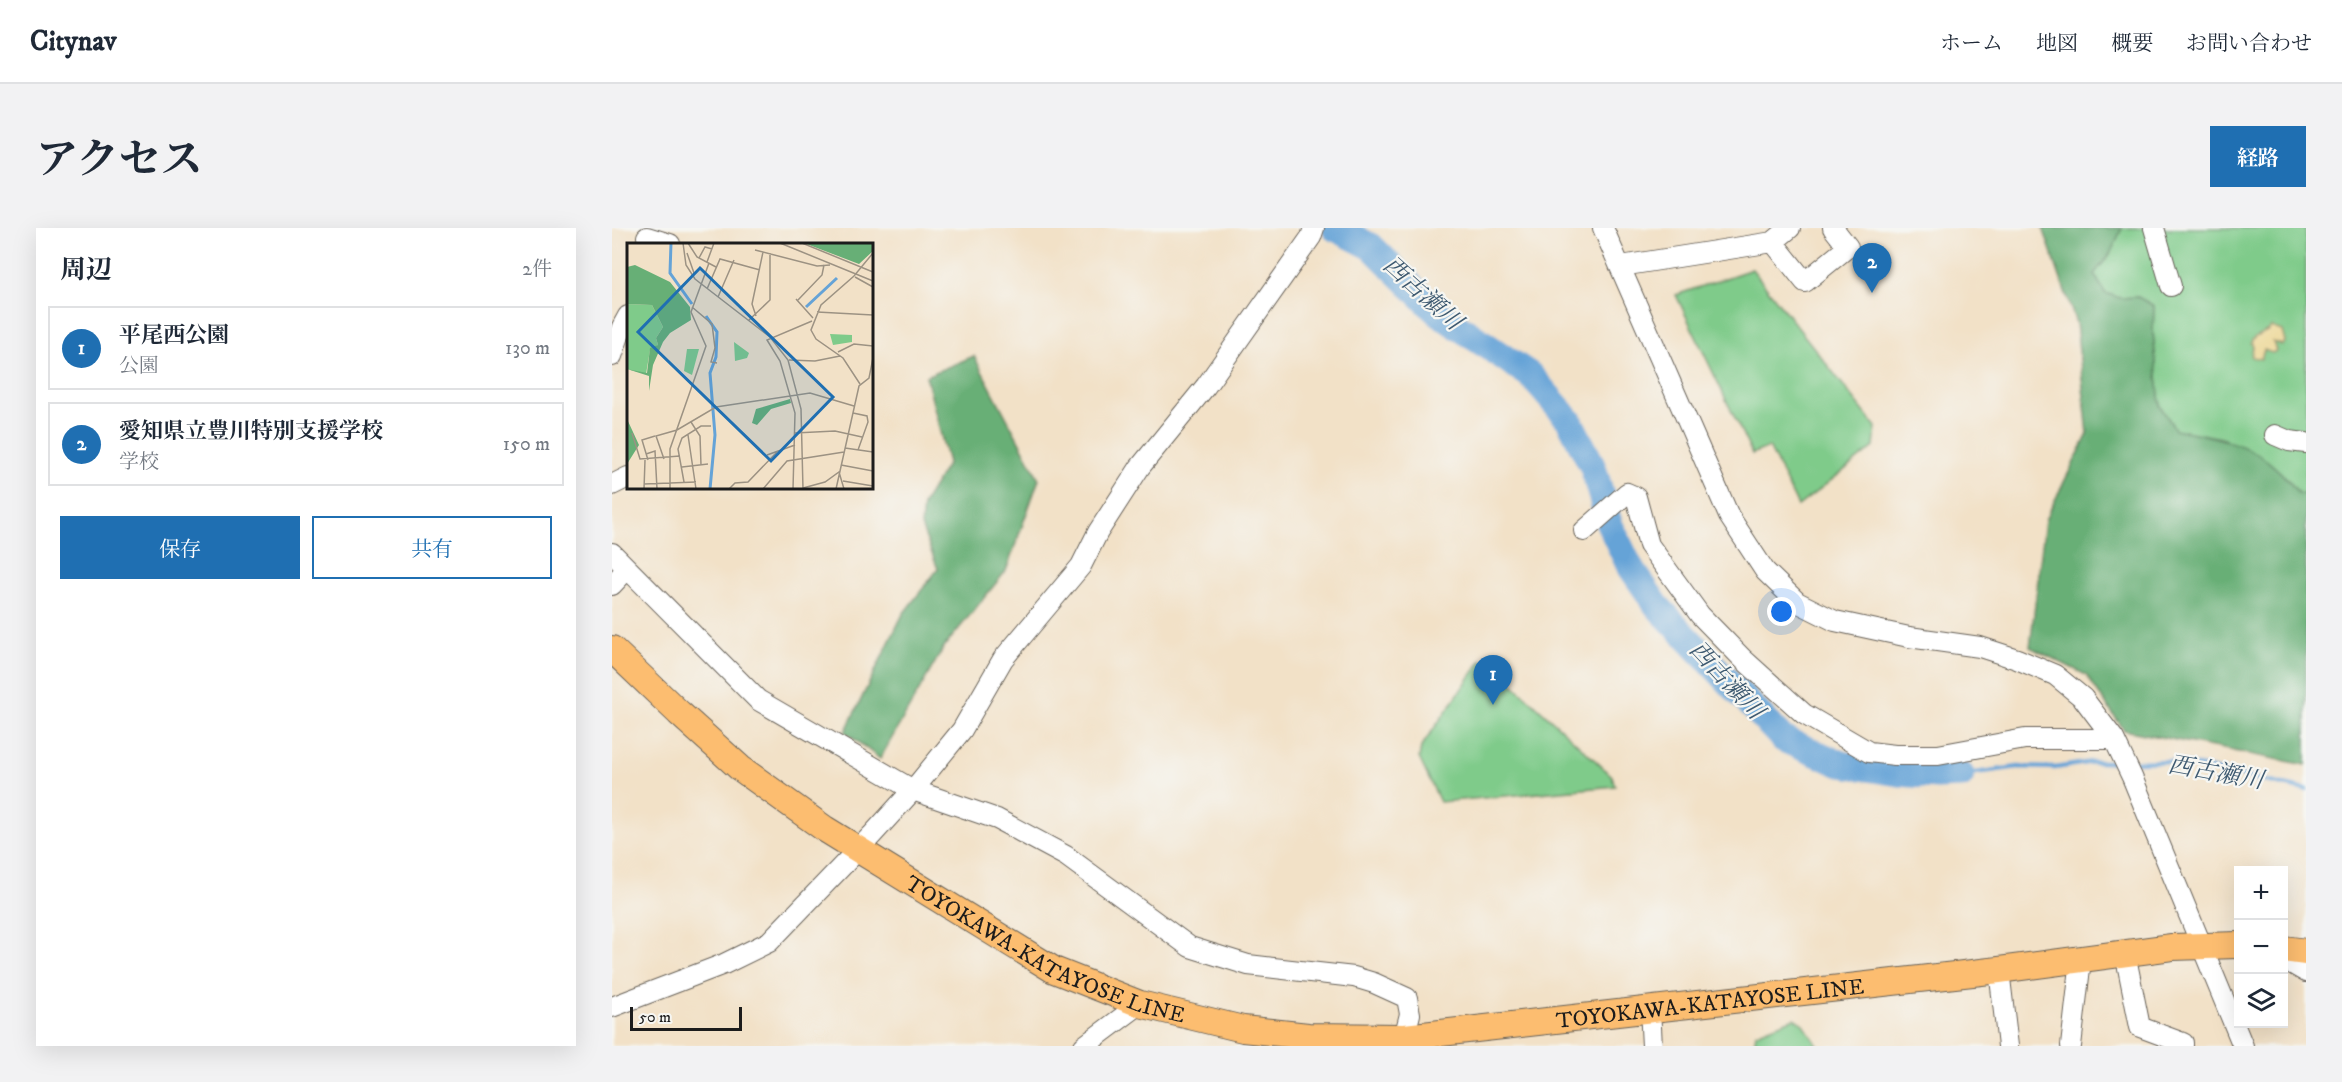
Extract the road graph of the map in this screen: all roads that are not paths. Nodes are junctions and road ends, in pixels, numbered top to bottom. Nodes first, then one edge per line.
1 (1603, 228) edge
2 (1790, 228) edge
3 (1833, 228) edge
4 (2154, 228) edge
5 (1313, 232) edge
6 (645, 233) edge
7 (1773, 242) junction
8 (668, 243) edge
9 (1621, 266) junction
10 (2171, 286) dead end
11 (625, 321) edge
12 (612, 356) edge
13 (2275, 435) dead end
14 (2306, 443) edge
15 (627, 478) edge
16 (612, 485) edge
17 (1584, 531) dead end
18 (612, 553) edge
19 (627, 569) junction
20 (612, 585) edge
21 (612, 649) edge
22 (2116, 745) junction
23 (913, 790) junction
24 (857, 851) junction
25 (2201, 945) junction
26 (2234, 945) edge
27 (2288, 950) edge
28 (2306, 952) edge
29 (2125, 953) junction
30 (2081, 959) junction
31 (2288, 962) edge
32 (1999, 970) junction
33 (2306, 972) edge
34 (1140, 1004) junction
35 (612, 1007) edge
36 (1650, 1008) junction
37 (1403, 1041) edge
38 (1084, 1046) edge
39 (1652, 1046) edge
40 (2008, 1046) edge
41 (2071, 1046) edge
42 (2183, 1046) edge
43 (2243, 1046) edge

1 - 9 street
2 - 7 street
3 - 7 street
4 - 10 street
5 - 23 street
6 - 8 street
7 - 9 street
9 - 22 street
11 - 12 street
13 - 14 street
15 - 16 street
17 - 22 street
18 - 19 street
19 - 20 street
19 - 23 street
21 - 24 main road, TOYOKAWA-KATAYOSE LINE
22 - 25 street
23 - 24 street
23 - 37 street
24 - 34 main road, TOYOKAWA-KATAYOSE LINE
24 - 35 street
25 - 26 main road, TOYOKAWA-KATAYOSE LINE
25 - 29 main road, TOYOKAWA-KATAYOSE LINE
25 - 43 street
27 - 28 main road
29 - 30 main road, TOYOKAWA-KATAYOSE LINE
29 - 42 street
30 - 32 main road, TOYOKAWA-KATAYOSE LINE
30 - 41 street
31 - 33 street
32 - 36 main road, TOYOKAWA-KATAYOSE LINE
32 - 40 street
34 - 37 main road, TOYOKAWA-KATAYOSE LINE
34 - 38 street
36 - 37 main road, TOYOKAWA-KATAYOSE LINE
36 - 39 street

